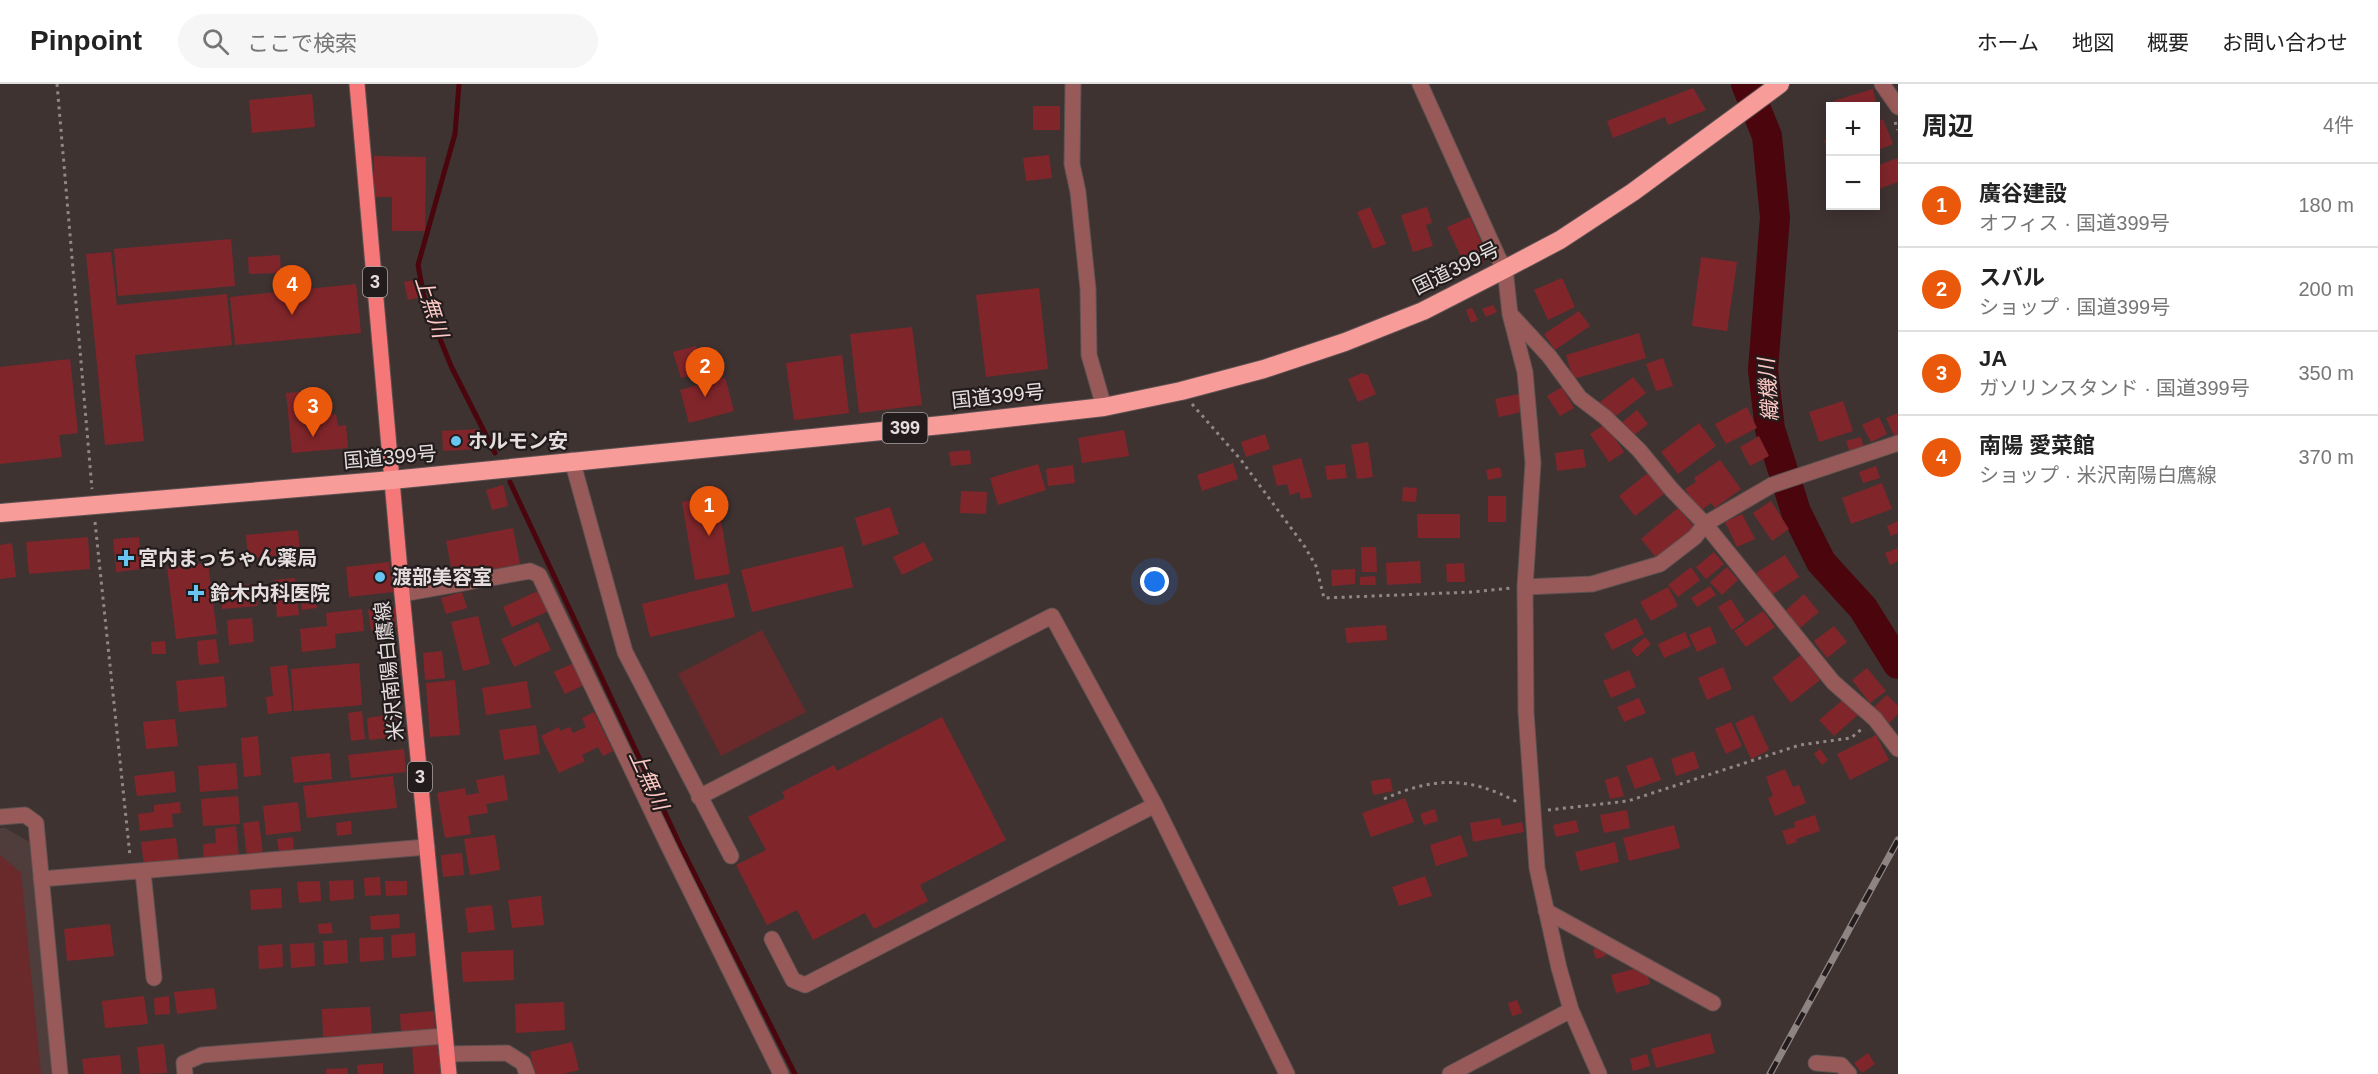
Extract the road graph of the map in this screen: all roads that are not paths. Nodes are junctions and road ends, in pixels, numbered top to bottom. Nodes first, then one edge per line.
1 (357, 84) edge
2 (1073, 84) edge
3 (1420, 84) edge
4 (1882, 84) edge
5 (1776, 87) edge
6 (1898, 107) edge
7 (1505, 269) junction
8 (1510, 314) junction
9 (1104, 407) junction
10 (1898, 443) edge
11 (572, 460) junction
12 (392, 480) junction
13 (0, 513) edge
14 (1705, 524) junction
15 (1525, 587) junction
16 (402, 594) junction
17 (1898, 749) edge
18 (699, 797) junction
19 (1155, 805) junction
20 (0, 817) edge
21 (427, 847) junction
22 (731, 856) dead end
23 (137, 872) junction
24 (41, 879) junction
25 (1546, 911) junction
26 (772, 939) dead end
27 (153, 978) dead end
28 (1713, 1003) dead end
29 (1571, 1010) junction
30 (445, 1036) junction
31 (447, 1054) junction
32 (1816, 1063) dead end
33 (60, 1074) edge
34 (185, 1074) edge
35 (449, 1074) edge
36 (527, 1074) edge
37 (781, 1074) edge
38 (1287, 1074) edge
39 (1450, 1074) edge
40 (1599, 1074) edge
41 (1849, 1074) edge

1 - 12 main road, 米沢南陽白鷹線 / 3
2 - 9 street
3 - 7 street
4 - 6 street
5 - 7 highway, 国道399号 / 399
7 - 8 street
7 - 9 highway, 国道399号 / 399
8 - 14 street
8 - 15 street
9 - 11 highway, 国道399号 / 399
10 - 14 street
11 - 12 highway, 国道399号 / 399
11 - 18 street
12 - 13 highway, 国道399号 / 399
12 - 16 main road, 米沢南陽白鷹線 / 3
14 - 15 street
14 - 17 street
15 - 25 street
16 - 21 main road, 米沢南陽白鷹線 / 3
16 - 37 street
18 - 19 street
18 - 22 street
19 - 26 street
19 - 38 street
20 - 24 street
21 - 23 street
21 - 30 main road, 米沢南陽白鷹線 / 3
23 - 24 street
23 - 27 street
24 - 33 street
25 - 28 street
25 - 29 street
29 - 39 street
29 - 40 street
30 - 31 main road, 米沢南陽白鷹線 / 3
30 - 34 street
31 - 35 main road, 米沢南陽白鷹線 / 3
31 - 36 street
32 - 41 street

